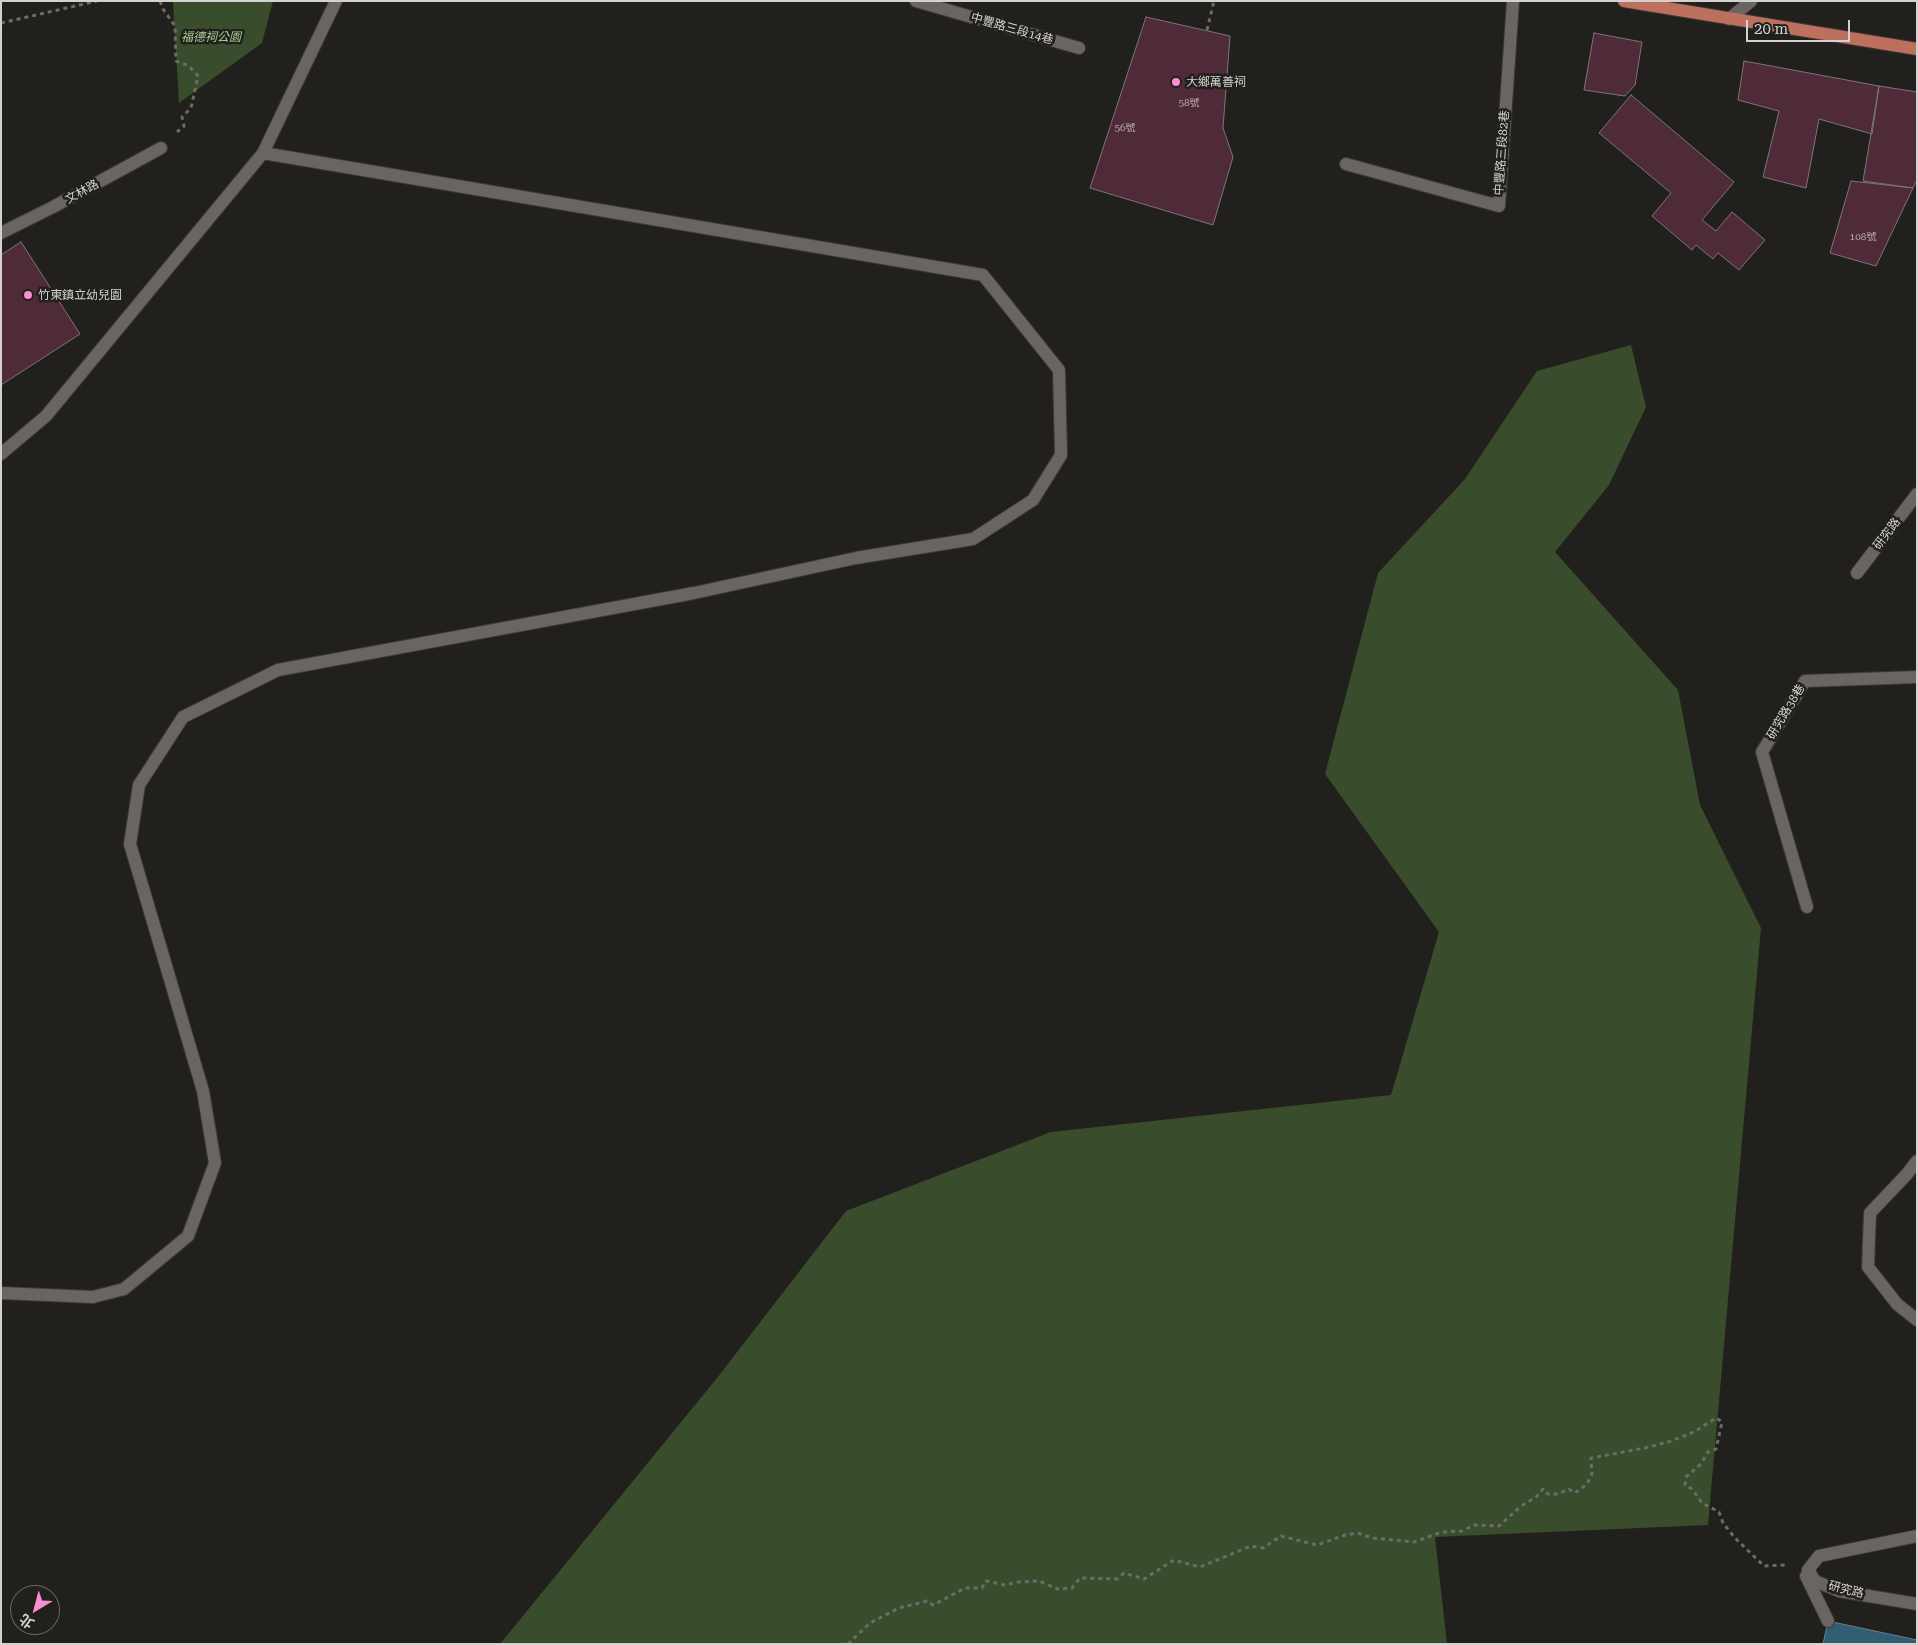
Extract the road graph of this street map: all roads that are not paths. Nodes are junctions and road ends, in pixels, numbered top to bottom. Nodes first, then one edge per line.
1 (336, 1) edge
2 (916, 1) edge
3 (1513, 1) edge
4 (1624, 1) edge
5 (1751, 1) edge
6 (1729, 20) junction
7 (1079, 48) dead end
8 (1917, 48) edge
9 (161, 148) road end
10 (263, 153) junction
11 (1346, 164) dead end
12 (1, 233) edge
13 (1, 454) edge
14 (1917, 494) edge
15 (1857, 573) dead end
16 (1917, 677) edge
17 (1808, 907) dead end
18 (1917, 1161) edge
19 (1, 1293) edge
20 (1917, 1320) edge
21 (1917, 1536) edge
22 (1819, 1556) junction
23 (1917, 1604) edge
24 (1828, 1621) dead end

1 - 10 street
2 - 7 street, 中豐路三段14巷
3 - 11 street, 中豐路三段82巷
4 - 6 main road
5 - 6 street
6 - 8 main road
9 - 12 street, 文林路
10 - 13 street
10 - 19 street
14 - 15 street, 研究路
16 - 17 street, 研究路38巷
18 - 20 street
21 - 22 street
22 - 23 street, 研究路
22 - 24 street

